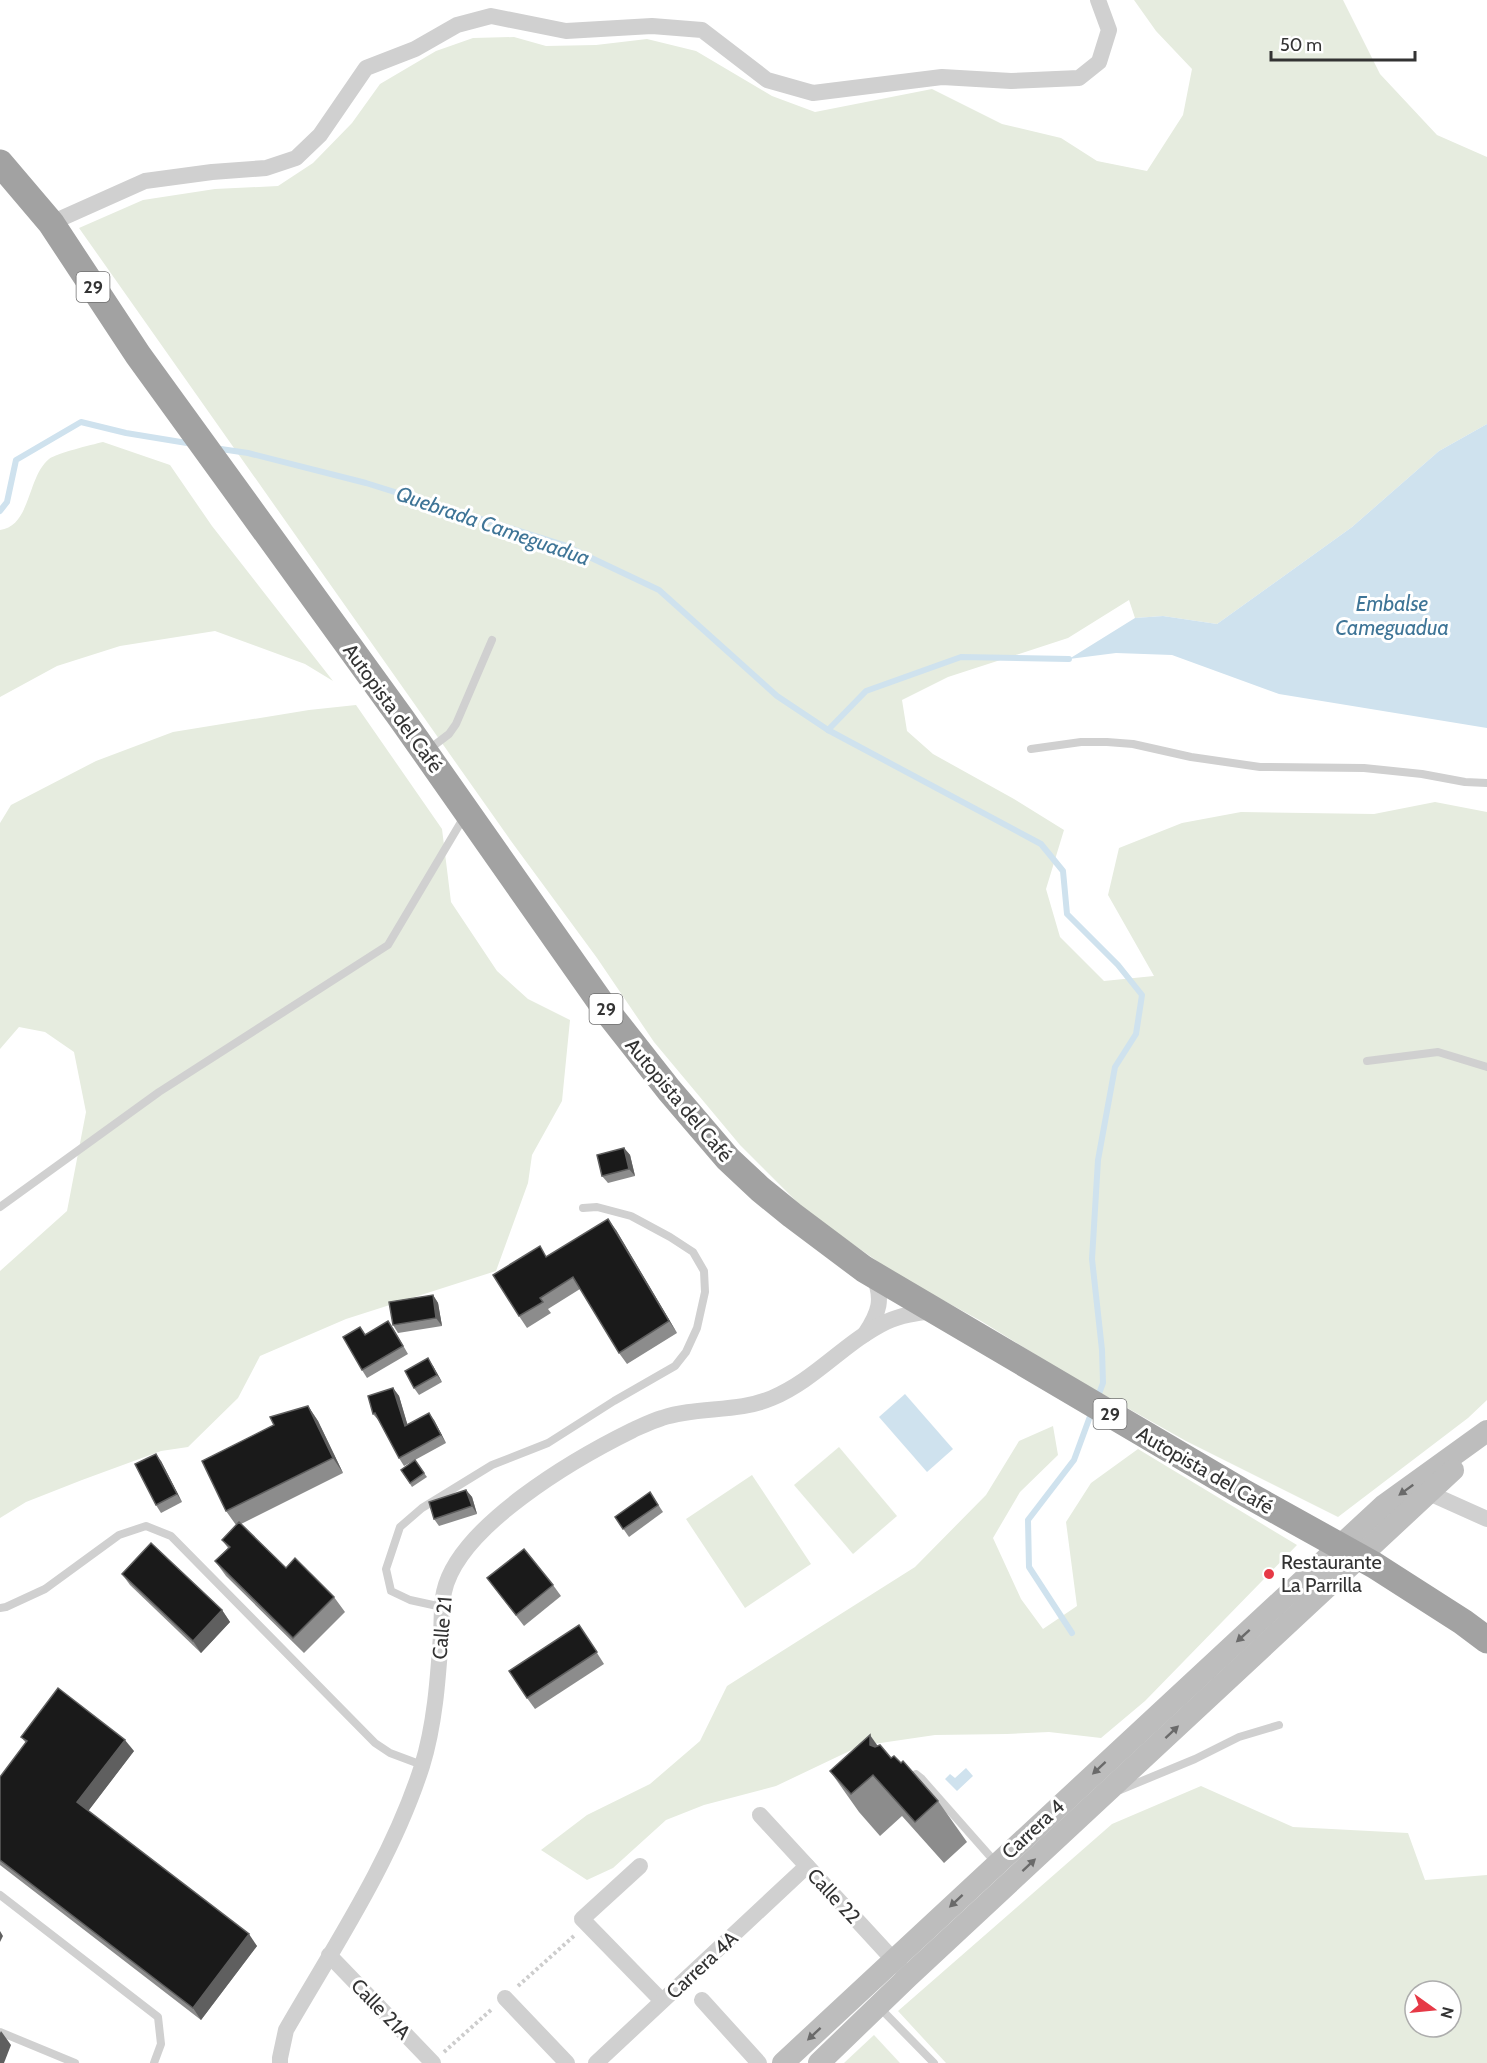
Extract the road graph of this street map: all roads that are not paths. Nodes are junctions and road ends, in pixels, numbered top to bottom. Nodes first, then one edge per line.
1 (1098, 0) edge
2 (1, 167) edge
3 (51, 223) junction
4 (492, 640) dead end
5 (1031, 749) dead end
6 (425, 752) junction
7 (1487, 783) edge
8 (467, 812) junction
9 (1367, 1061) dead end
10 (1487, 1067) edge
11 (0, 1207) edge
12 (583, 1208) dead end
13 (873, 1275) junction
14 (933, 1311) junction
15 (862, 1337) junction
16 (1487, 1431) edge
17 (1487, 1438) edge
18 (1429, 1493) junction
19 (1390, 1515) junction
20 (1487, 1519) edge
21 (1295, 1604) junction
22 (442, 1607) junction
23 (0, 1608) edge
24 (1487, 1640) edge
25 (1279, 1725) dead end
26 (422, 1766) junction
27 (904, 1782) edge
28 (1103, 1796) junction
29 (760, 1815) dead end
30 (996, 1863) junction
31 (640, 1866) dead end
32 (807, 1866) junction
33 (0, 1895) edge
34 (329, 1955) junction
35 (893, 1960) junction
36 (908, 1977) junction
37 (505, 1998) dead end
38 (702, 2000) dead end
39 (662, 2001) junction
40 (878, 2007) junction
41 (0, 2032) edge
42 (75, 2063) edge
43 (154, 2063) edge
44 (280, 2063) edge
45 (433, 2063) edge
46 (567, 2063) edge
47 (596, 2063) edge
48 (759, 2063) edge
49 (783, 2063) edge
50 (819, 2063) edge
51 (934, 2063) edge

1 - 3 street
2 - 3 highway, Autopista del Café / 29
3 - 6 highway, Autopista del Café / 29
4 - 6 lane
5 - 7 lane
6 - 8 highway, Autopista del Café / 29
8 - 11 lane
8 - 13 highway, Autopista del Café / 29
9 - 10 lane
12 - 22 lane
13 - 14 highway, Autopista del Café / 29
13 - 15 street, Calle 21
14 - 15 street, Calle 21
14 - 24 highway, Autopista del Café / 29
15 - 22 street, Calle 21
16 -> 19 main road
17 - 18 main road
18 - 19 main road
18 - 20 street
19 - 21 main road
28 -> 21 main road, Carrera 4
21 -> 30 main road, Carrera 4
22 - 26 street, Calle 21
23 - 26 lane
25 - 28 lane
26 - 34 street, Calle 21
27 - 30 lane
36 -> 28 main road, Carrera 4
29 - 32 street, Calle 22
30 -> 35 main road, Carrera 4
31 - 39 street
32 - 35 street, Calle 22
32 - 39 street, Carrera 4A
33 - 43 lane
34 - 44 street, Calle 21
34 - 45 street, Calle 21A
35 - 36 street, Calle 22
35 -> 49 main road, Carrera 4
36 - 40 main road, Carrera 4
37 - 46 street
38 - 48 street
39 - 47 street, Carrera 4A
40 - 50 main road, Carrera 4
40 - 51 lane
41 - 42 lane

